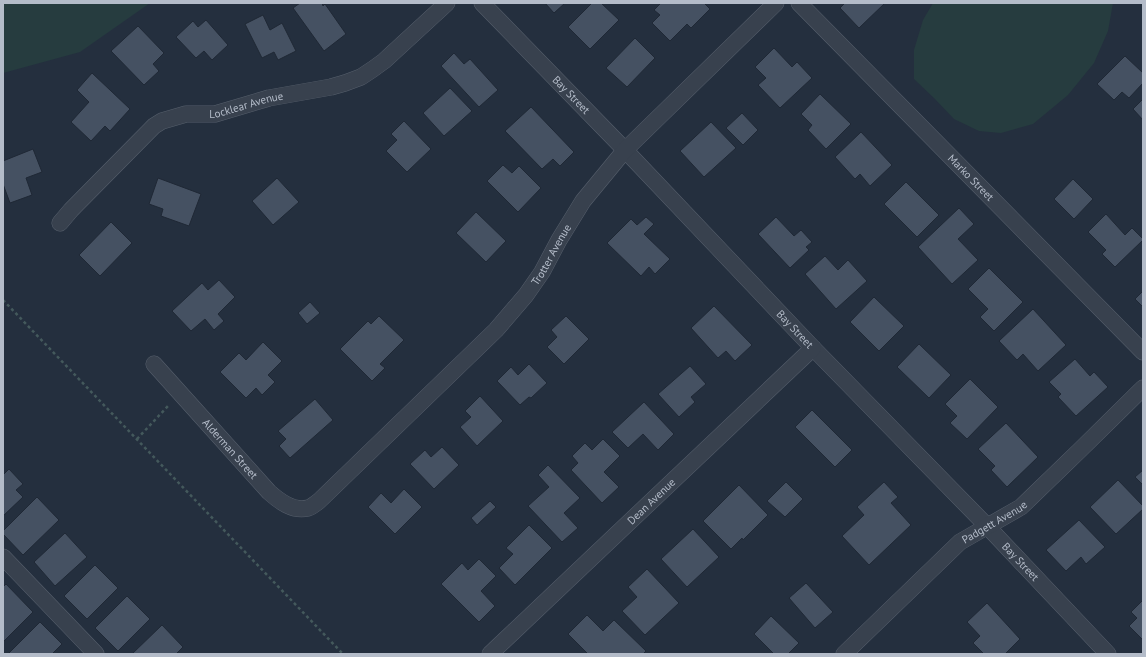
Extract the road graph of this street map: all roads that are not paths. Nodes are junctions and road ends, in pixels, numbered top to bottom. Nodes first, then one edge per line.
1 (447, 3) edge
2 (482, 3) edge
3 (776, 3) edge
4 (800, 3) edge
5 (625, 150) junction
6 (60, 223) dead end
7 (813, 348) junction
8 (1143, 352) edge
9 (154, 364) dead end
10 (1143, 388) edge
11 (319, 501) joint
12 (987, 526) junction
13 (3, 557) edge
14 (96, 654) edge
15 (490, 654) edge
16 (844, 654) edge
17 (1108, 654) edge

1 - 6 street, Locklear Avenue
2 - 5 street, Bay Street
3 - 5 street, Trotter Avenue
4 - 8 street, Marko Street
5 - 7 street, Bay Street
5 - 11 street, Trotter Avenue
7 - 12 street, Bay Street
7 - 15 street, Dean Avenue
9 - 11 street, Alderman Street
10 - 12 street, Padgett Avenue
12 - 16 street, Padgett Avenue
12 - 17 street, Bay Street
13 - 14 street

